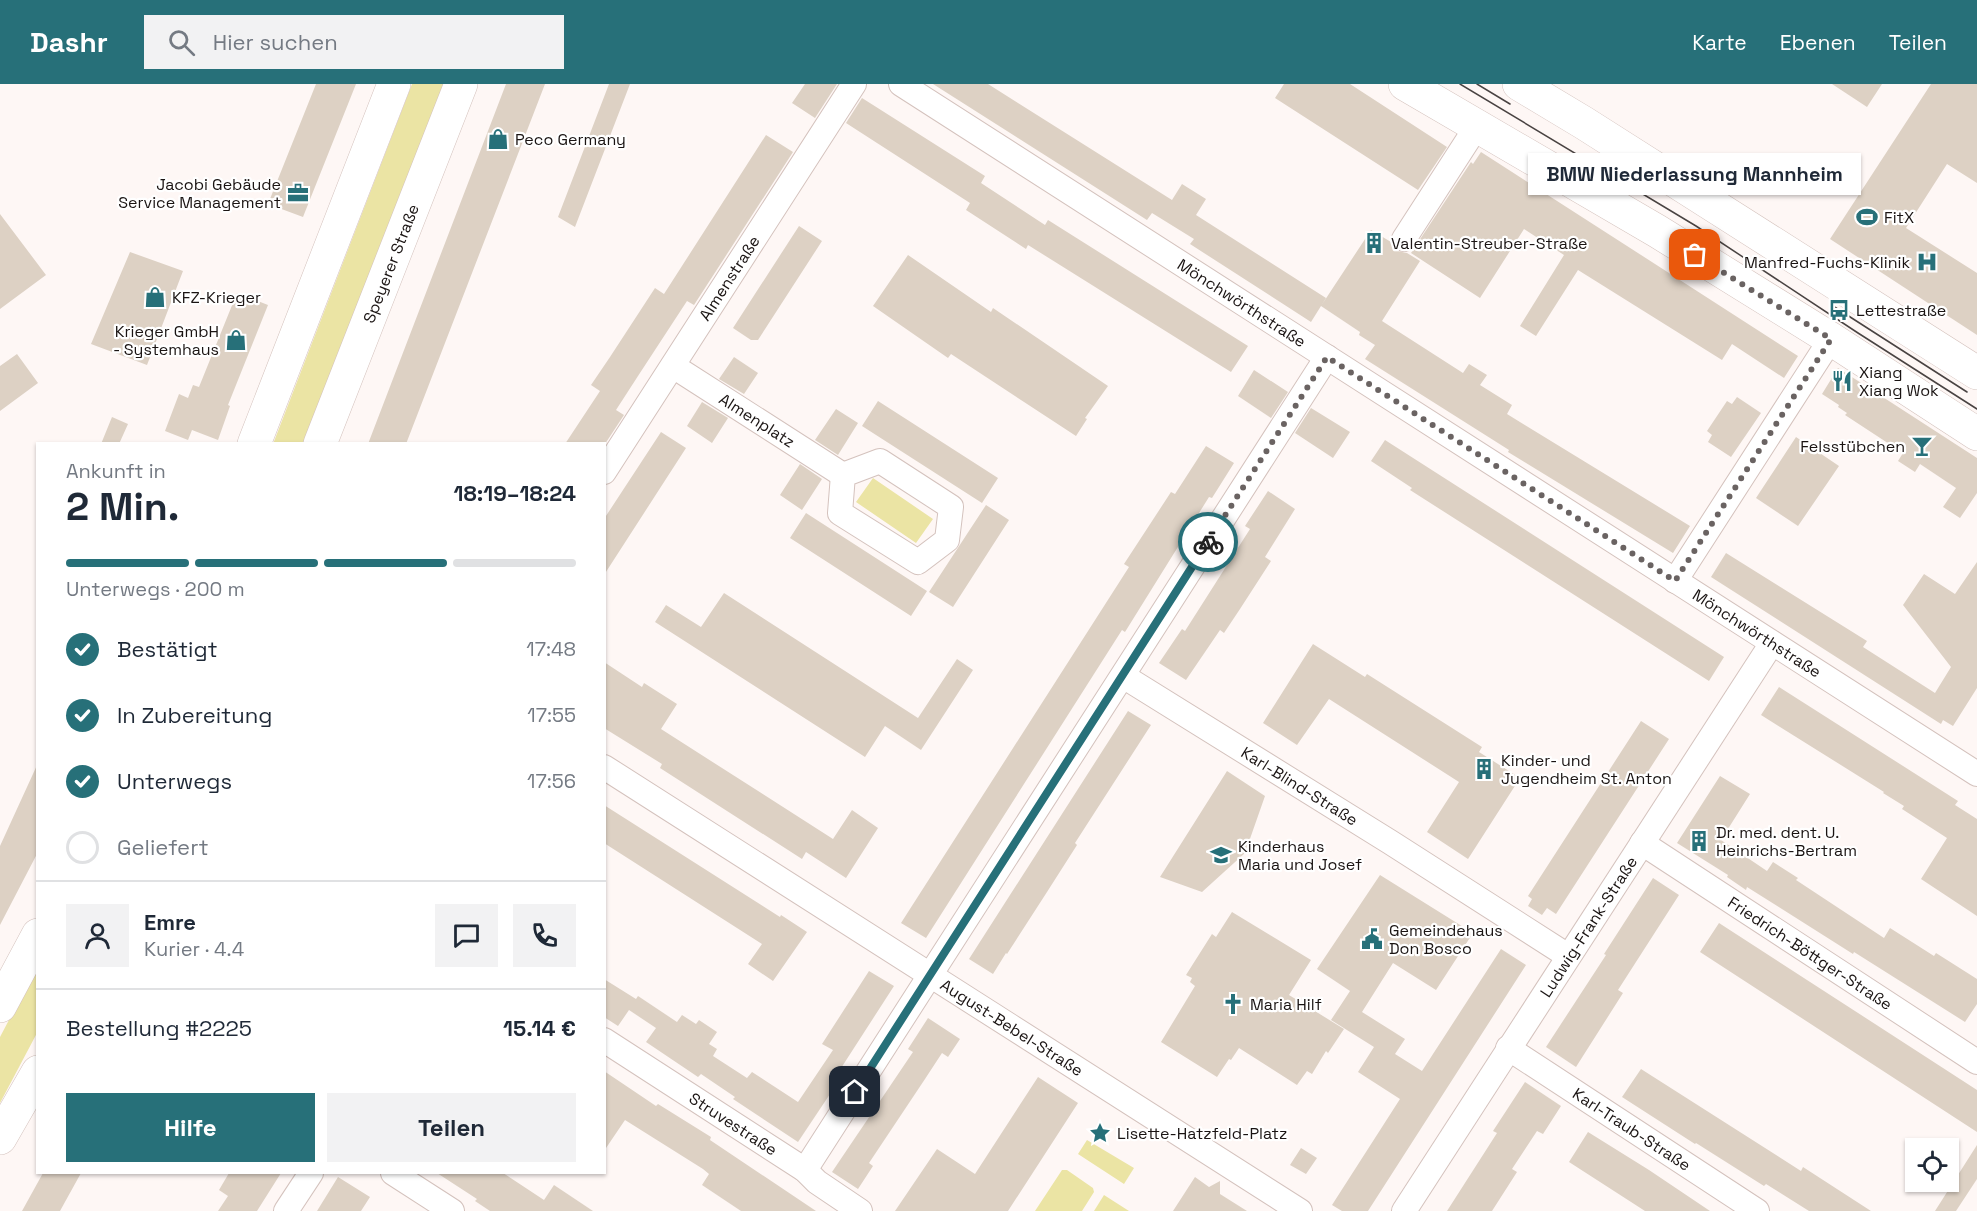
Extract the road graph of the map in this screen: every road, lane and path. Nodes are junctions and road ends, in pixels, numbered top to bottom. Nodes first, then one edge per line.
1 (394, 84) edge
2 (461, 84) edge
3 (855, 84) edge
4 (901, 84) edge
5 (1518, 84) edge
6 (1425, 89) edge
7 (1476, 126) junction
8 (1404, 239) dead end
9 (1831, 339) junction
10 (1327, 357) junction
11 (673, 366) junction
12 (1977, 373) edge
13 (1977, 434) edge
14 (255, 442) edge
15 (321, 442) edge
16 (606, 468) edge
17 (843, 475) junction
18 (1675, 581) junction
19 (1772, 643) junction
20 (1123, 676) junction
21 (606, 768) edge
22 (1977, 774) edge
23 (1642, 843) junction
24 (36, 939) edge
25 (1568, 956) junction
26 (930, 974) junction
27 (0, 1006) edge
28 (606, 1041) edge
29 (1508, 1048) junction
30 (1977, 1062) edge
31 (36, 1075) edge
32 (0, 1138) edge
33 (805, 1170) junction
34 (310, 1174) edge
35 (395, 1174) edge
36 (286, 1211) edge
37 (452, 1211) edge
38 (860, 1211) edge
39 (1300, 1211) edge
40 (1404, 1211) edge
41 (1757, 1211) edge

1 - 14 main road
2 - 15 main road, Speyerer Straße
3 - 11 street, Almenstraße
4 - 10 street, Mönchwörthstraße
5 - 12 main road
6 - 7 main road
7 - 8 street
7 - 9 main road
9 - 13 main road
9 - 18 street
10 - 18 street, Mönchwörthstraße
10 - 20 street
11 - 16 street, Almenstraße
11 - 17 street, Almenplatz
17 - 17 street
18 - 19 street, Mönchwörthstraße
19 - 22 street, Mönchwörthstraße
19 - 23 street, Ludwig-Frank-Straße
20 - 25 street, Karl-Blind-Straße
20 - 26 street
21 - 26 street, August-Bebel-Straße
23 - 25 street, Ludwig-Frank-Straße
23 - 30 street, Friedrich-Böttger-Straße
24 - 27 main road
25 - 29 street, Ludwig-Frank-Straße
26 - 33 street
26 - 39 street, August-Bebel-Straße
28 - 33 street, Struvestraße
29 - 40 street, Ludwig-Frank-Straße
29 - 41 street, Karl-Traub-Straße
31 - 32 main road
33 - 38 street, Struvestraße
34 - 36 street
35 - 37 street

